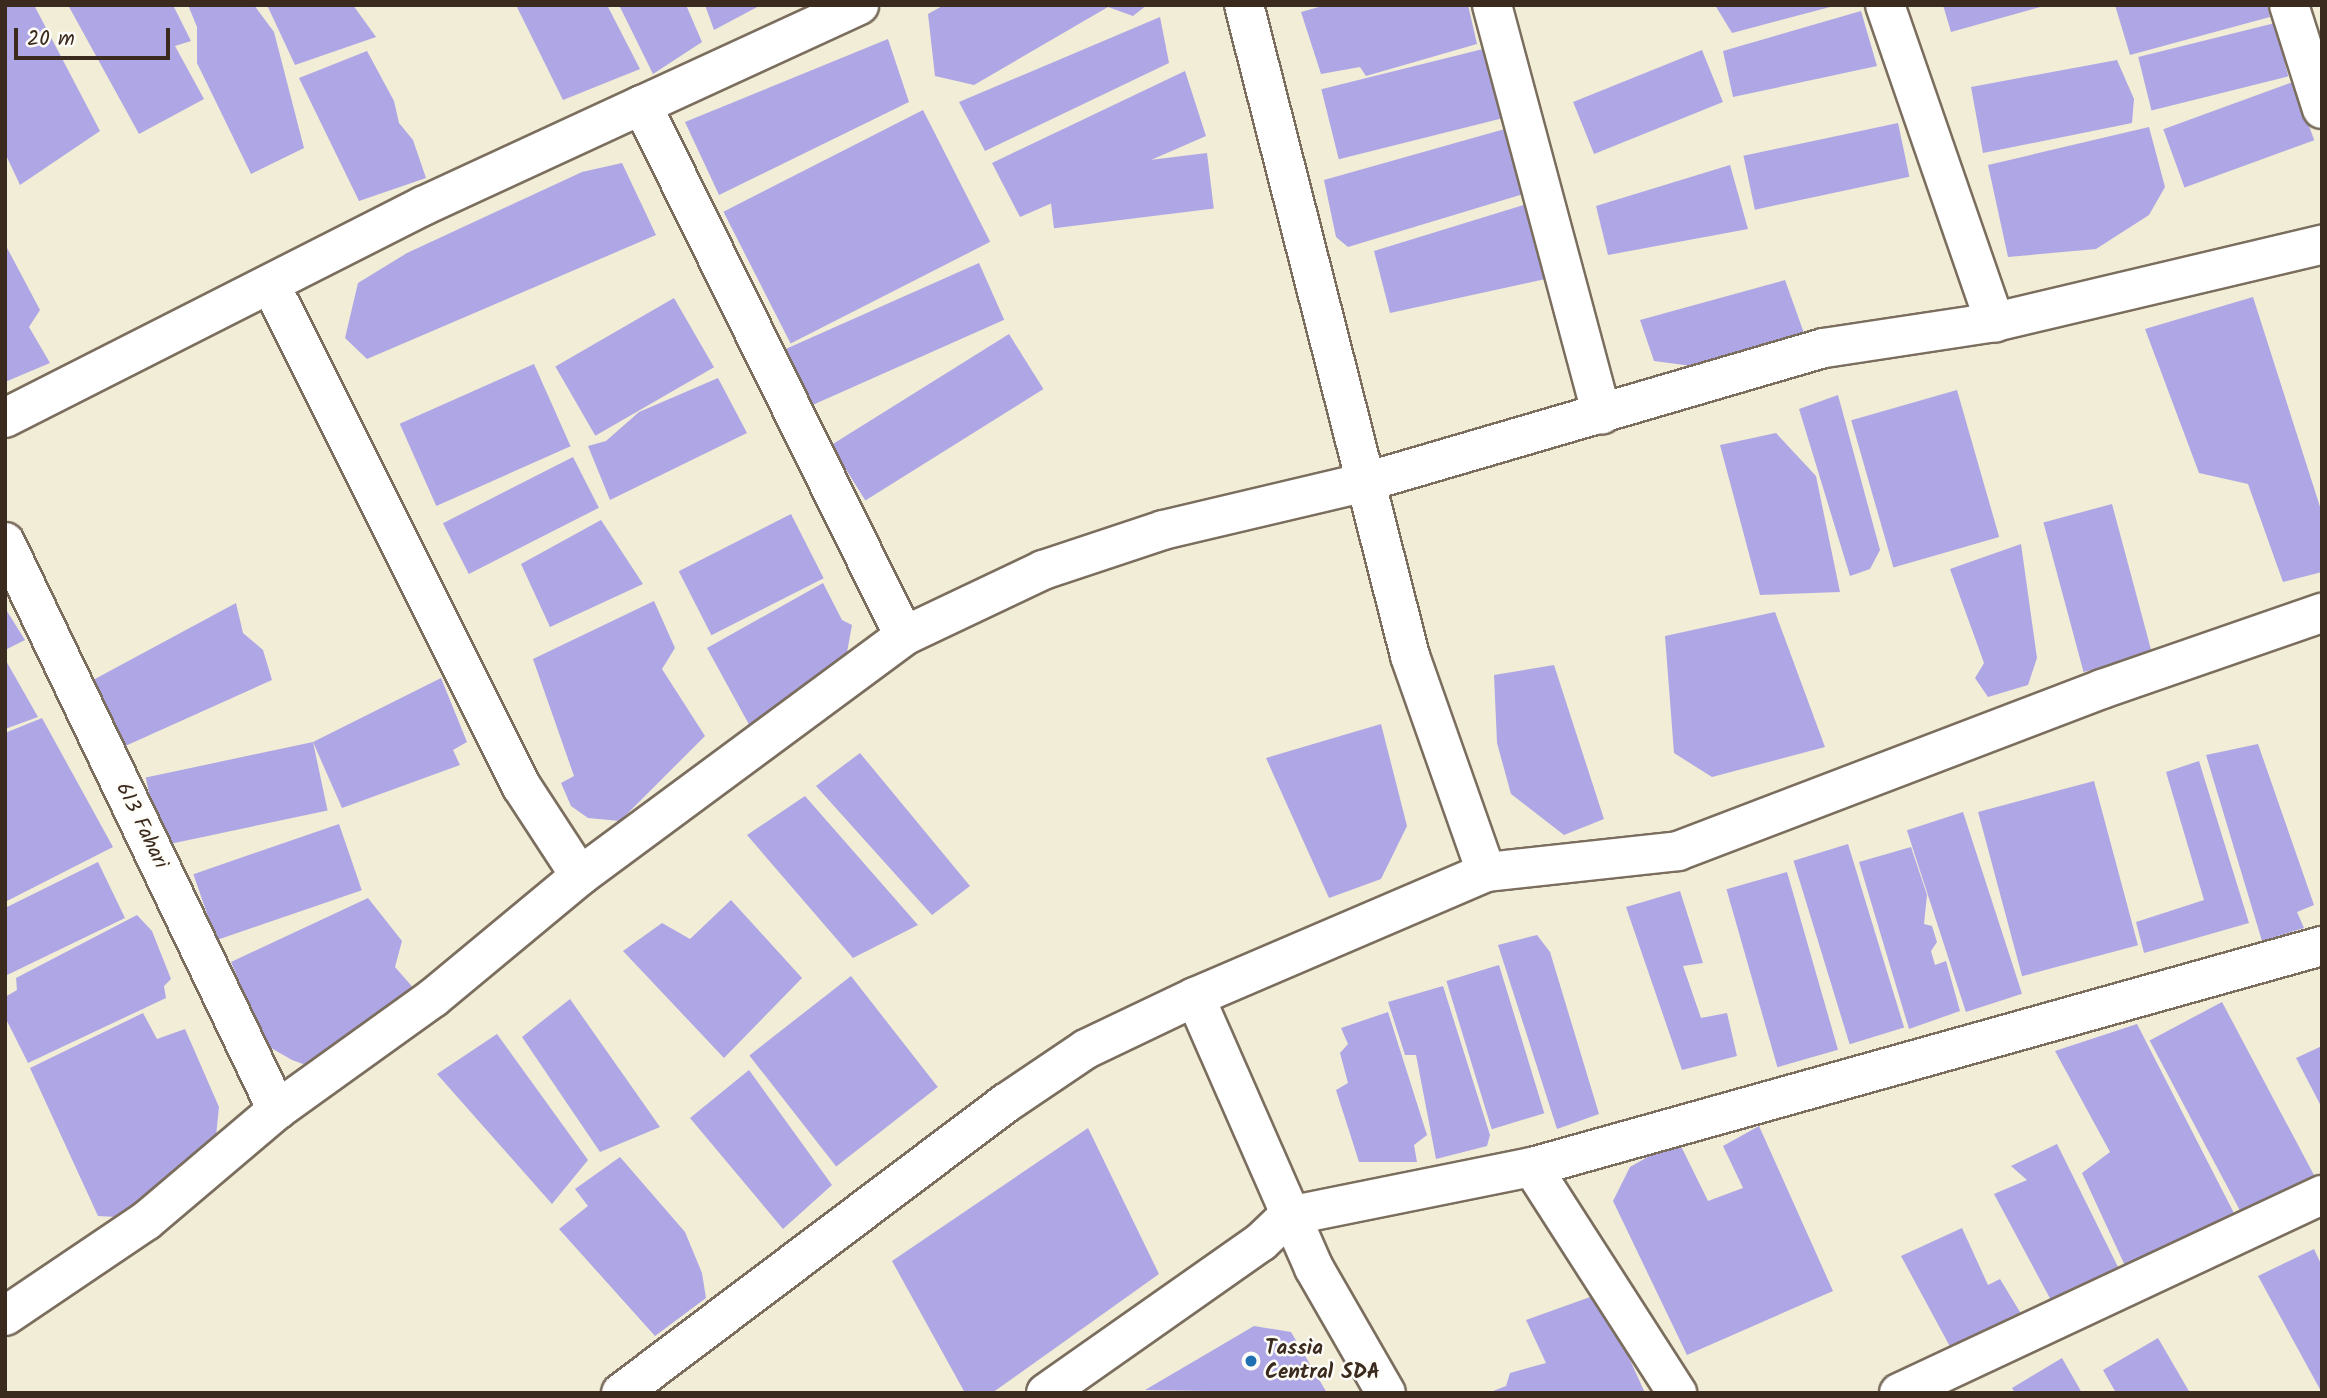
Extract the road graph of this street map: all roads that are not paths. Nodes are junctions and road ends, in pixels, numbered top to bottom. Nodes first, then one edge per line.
1 (859, 5) edge
2 (1244, 5) edge
3 (1492, 5) edge
4 (1885, 5) edge
5 (2289, 5) edge
6 (642, 105) junction
7 (2322, 108) edge
8 (2322, 245) edge
9 (271, 288) junction
10 (1995, 322) junction
11 (1602, 415) junction
12 (5, 418) edge
13 (1362, 483) junction
14 (5, 542) edge
15 (2322, 613) edge
16 (904, 636) junction
17 (1486, 872) junction
18 (580, 876) junction
19 (2322, 946) edge
20 (1195, 997) junction
21 (277, 1110) junction
22 (1532, 1167) junction
23 (2322, 1195) edge
24 (1288, 1216) junction
25 (5, 1316) edge
26 (1070, 1385) edge
27 (621, 1393) edge
28 (1386, 1393) edge
29 (1677, 1393) edge
30 (1899, 1393) edge

1 - 6 street
2 - 13 street
3 - 11 street
4 - 10 street
5 - 7 street
6 - 9 street
6 - 16 street
8 - 10 street
9 - 12 street
9 - 18 street
10 - 11 street
11 - 13 street
13 - 16 street
13 - 17 street
14 - 21 street, 613 Fahari
15 - 17 street
16 - 18 street
17 - 20 street
18 - 21 street
19 - 22 street
20 - 24 street
20 - 27 street
21 - 25 street
22 - 24 street
22 - 29 street
23 - 30 street
24 - 26 street
24 - 28 street

